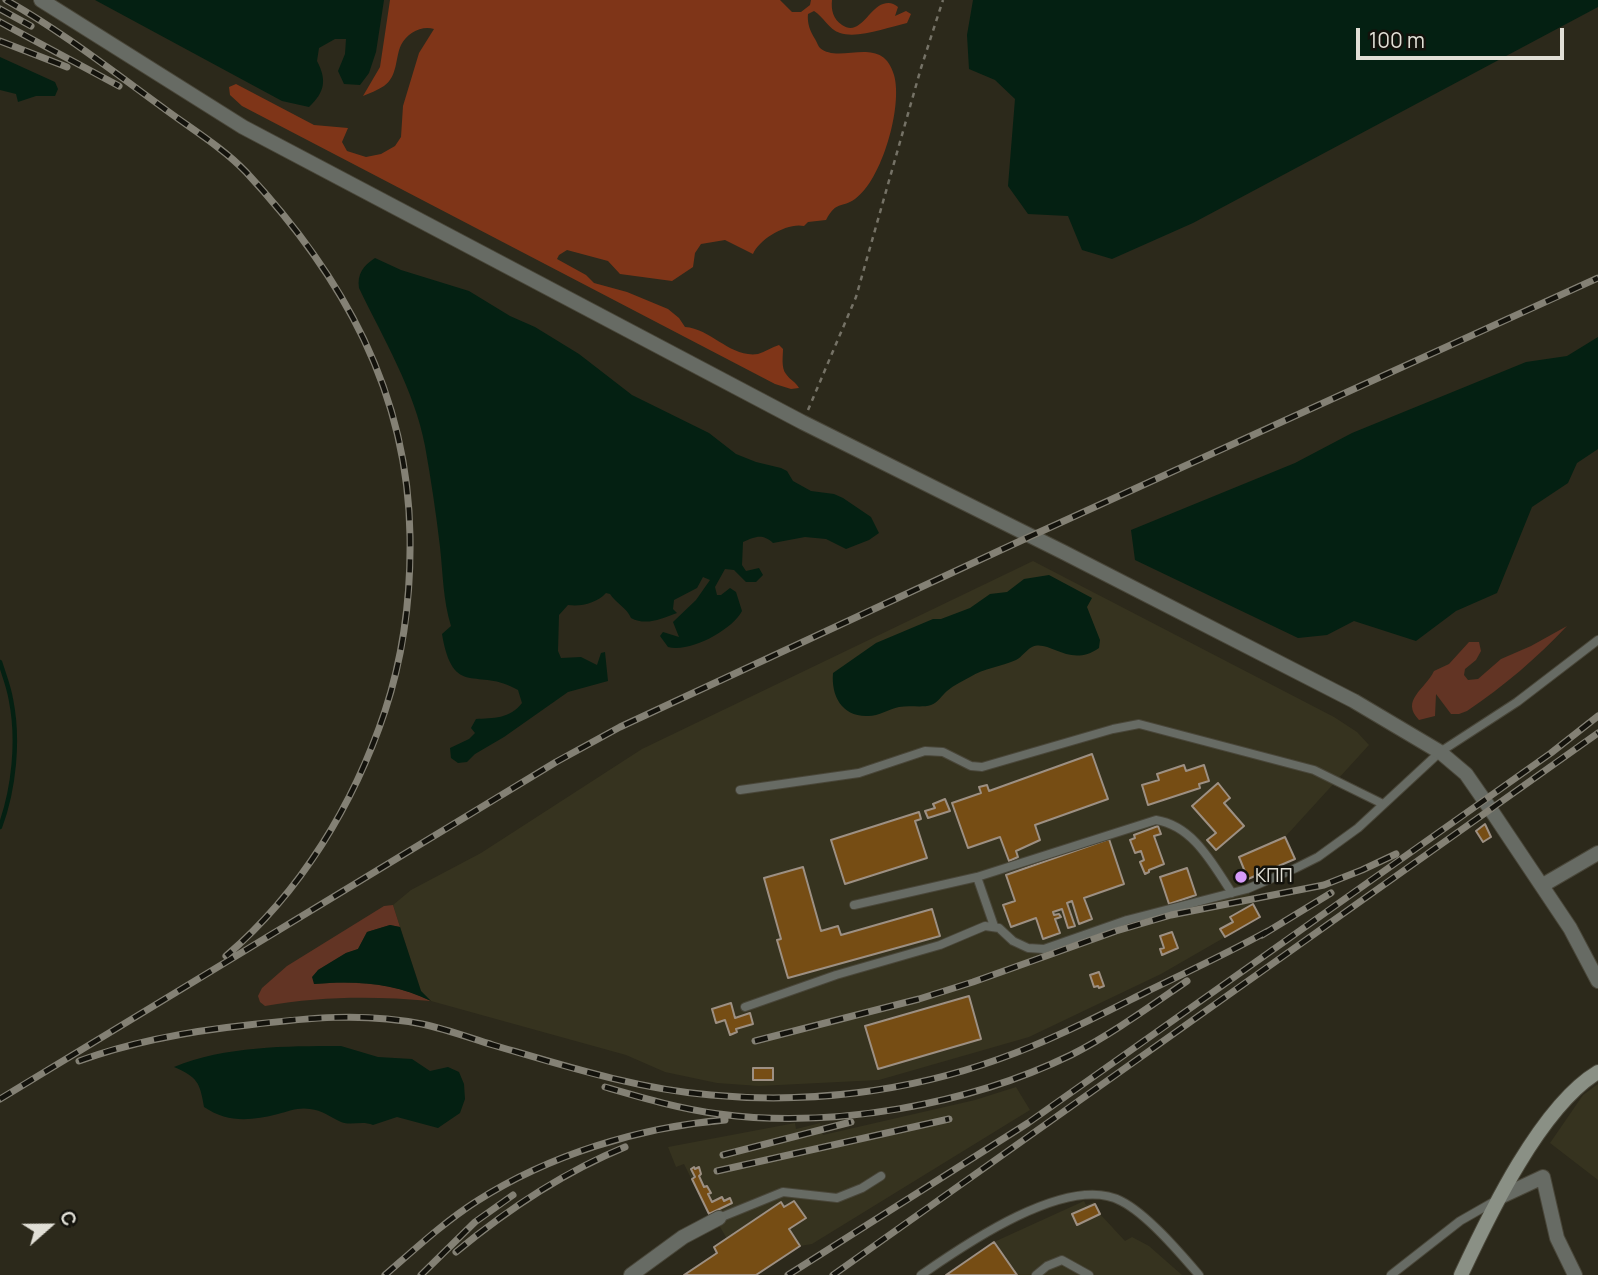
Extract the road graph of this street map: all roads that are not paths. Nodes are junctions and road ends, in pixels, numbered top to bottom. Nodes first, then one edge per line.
1 (41, 0) edge
2 (1598, 640) edge
3 (1440, 752) junction
4 (740, 790) dead end
5 (1383, 804) junction
6 (1598, 853) edge
7 (976, 877) junction
8 (1543, 885) junction
9 (1232, 893) junction
10 (854, 905) dead end
11 (994, 926) junction
12 (1598, 981) edge
13 (745, 1007) dead end
14 (1598, 1072) edge
15 (881, 1176) dead end
16 (1500, 1197) junction
17 (719, 1218) joint
18 (631, 1275) edge
19 (921, 1275) edge
20 (1036, 1275) edge
21 (1089, 1275) edge
22 (1199, 1275) edge
23 (1391, 1275) edge
24 (1461, 1275) edge
25 (1575, 1275) edge

1 - 3 street
2 - 3 lane
3 - 5 lane
3 - 8 street
4 - 5 lane
5 - 9 lane
6 - 8 street
7 - 9 lane
7 - 10 lane
7 - 11 lane
8 - 12 street
9 - 11 lane
11 - 13 lane
14 - 16 main road
15 - 17 lane
16 - 23 lane
16 - 24 main road
16 - 25 street
17 - 18 street
19 - 22 lane
20 - 21 lane

